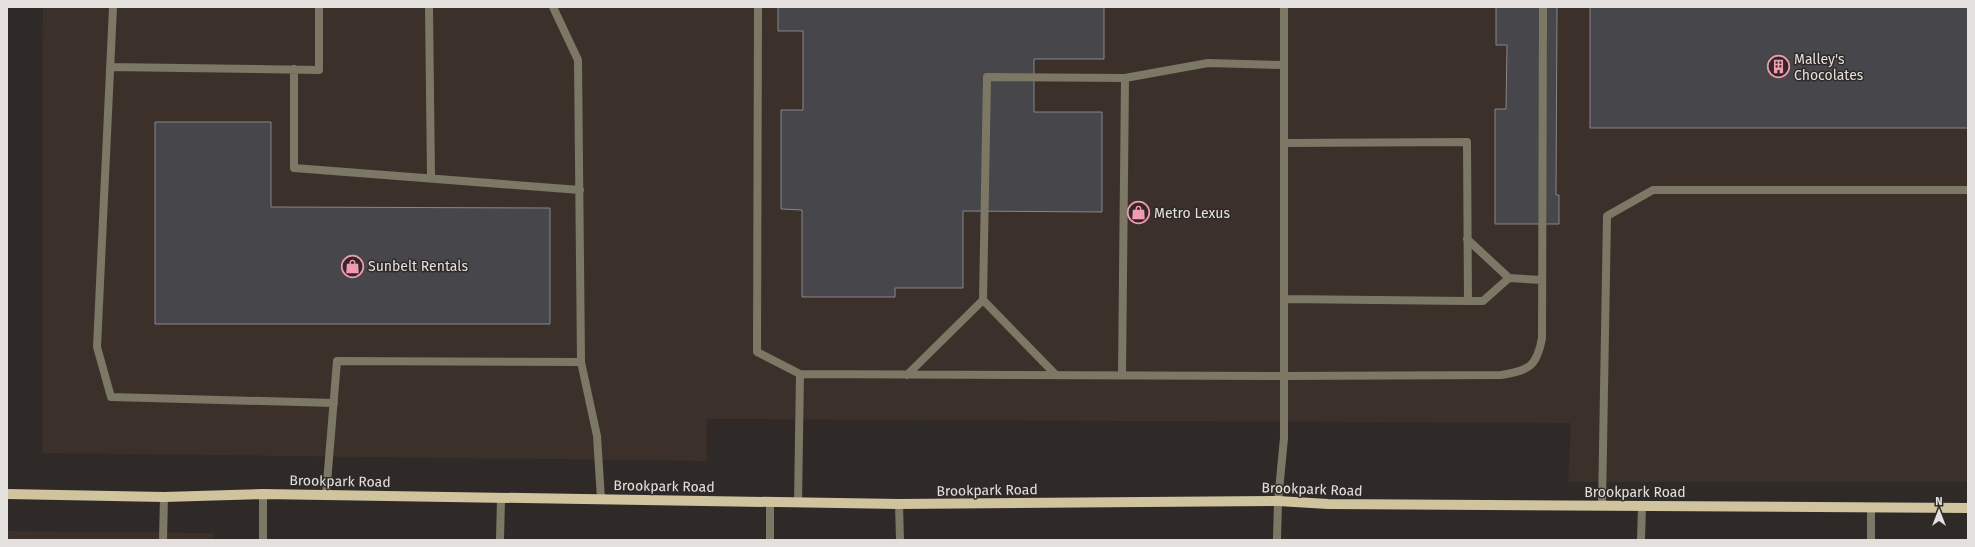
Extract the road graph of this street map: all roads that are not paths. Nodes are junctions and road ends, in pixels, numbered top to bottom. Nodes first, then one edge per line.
1 (113, 7) edge
2 (319, 7) edge
3 (429, 7) edge
4 (553, 7) edge
5 (758, 7) edge
6 (1284, 7) edge
7 (1543, 7) edge
8 (1284, 65) junction
9 (110, 67) junction
10 (294, 69) junction
11 (1125, 78) junction
12 (1284, 143) junction
13 (431, 178) junction
14 (580, 190) junction
15 (1968, 190) edge
16 (1467, 239) junction
17 (1509, 278) junction
18 (1542, 280) junction
19 (1284, 299) junction
20 (983, 300) junction
21 (1468, 301) junction
22 (581, 362) junction
23 (800, 374) junction
24 (908, 374) junction
25 (1056, 376) junction
26 (1122, 376) junction
27 (1284, 376) junction
28 (334, 403) junction
29 (7, 494) edge
30 (263, 494) junction
31 (326, 495) junction
32 (164, 497) junction
33 (501, 498) junction
34 (602, 499) junction
35 (1278, 500) junction
36 (770, 502) junction
37 (798, 503) junction
38 (899, 504) junction
39 (1602, 506) junction
40 (1642, 506) junction
41 (1871, 507) junction
42 (1968, 508) edge
43 (163, 540) edge
44 (263, 540) edge
45 (500, 540) edge
46 (770, 540) edge
47 (900, 540) edge
48 (1277, 540) edge
49 (1640, 540) edge
50 (1871, 540) edge

1 - 9 street
2 - 10 street
3 - 13 street
4 - 14 street
5 - 23 street
6 - 8 street
7 - 18 street
8 - 11 street
8 - 12 street
9 - 10 street
9 - 28 street
10 - 13 street
11 - 20 street
11 - 26 street
12 - 16 street
12 - 19 street
13 - 14 street
14 - 22 street
15 - 39 street
16 - 17 street
16 - 21 street
17 - 18 street
17 - 21 street
18 - 27 street
19 - 21 street
19 - 27 street
20 - 24 street
20 - 25 street
22 - 28 street
22 - 34 street
23 - 24 street
23 - 37 street
24 - 25 street
25 - 26 street
26 - 27 street
27 - 35 street
28 - 31 street
29 - 32 main road, Brookpark Road
30 - 31 main road, Brookpark Road
30 - 32 main road, Brookpark Road
30 - 44 street
31 - 33 main road, Brookpark Road
32 - 43 street
33 - 34 main road, Brookpark Road
33 - 45 street
34 - 36 main road, Brookpark Road
35 - 38 main road, Brookpark Road
35 - 39 main road, Brookpark Road
35 - 48 street
36 - 37 main road, Brookpark Road
36 - 46 street
37 - 38 main road, Brookpark Road
38 - 47 street
39 - 40 main road, Brookpark Road
40 - 41 main road, Brookpark Road
40 - 49 street
41 - 42 main road, Brookpark Road
41 - 50 street

